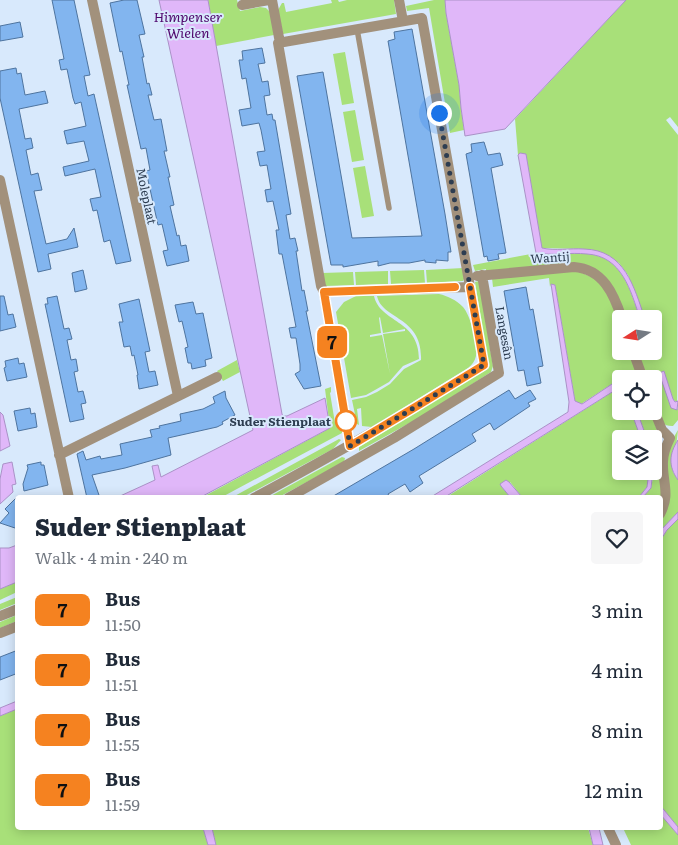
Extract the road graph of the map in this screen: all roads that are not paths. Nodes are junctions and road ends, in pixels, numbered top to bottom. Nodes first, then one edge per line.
1 (92, 0) edge
2 (270, 0) edge
3 (399, 0) edge
4 (242, 5) dead end
5 (403, 21) junction
6 (357, 29) junction
7 (280, 43) junction
8 (0, 180) edge
9 (389, 208) dead end
10 (482, 275) junction
11 (469, 282) junction
12 (324, 292) junction
13 (618, 310) edge
14 (217, 377) dead end
15 (178, 396) junction
16 (658, 420) edge
17 (350, 446) junction
18 (60, 455) junction
19 (353, 462) junction
20 (68, 495) edge
21 (260, 495) edge
22 (293, 495) edge
23 (663, 506) edge
24 (15, 610) edge
25 (0, 616) edge
26 (15, 627) edge
27 (0, 633) edge
28 (609, 830) edge
29 (616, 845) edge

1 - 15 street, Moleplaat
2 - 4 street
2 - 7 street
3 - 5 street
5 - 6 street
5 - 11 street
6 - 7 street
6 - 9 lane
7 - 12 street
8 - 18 street
10 - 11 street
10 - 13 street, Wantij
10 - 19 street, Langesân
11 - 12 street
11 - 17 street
12 - 17 street
14 - 15 street
15 - 18 street
16 - 23 street
17 - 19 street
17 - 21 street
18 - 20 street
19 - 22 street, Langesân
24 - 25 street
26 - 27 street
28 - 29 street

